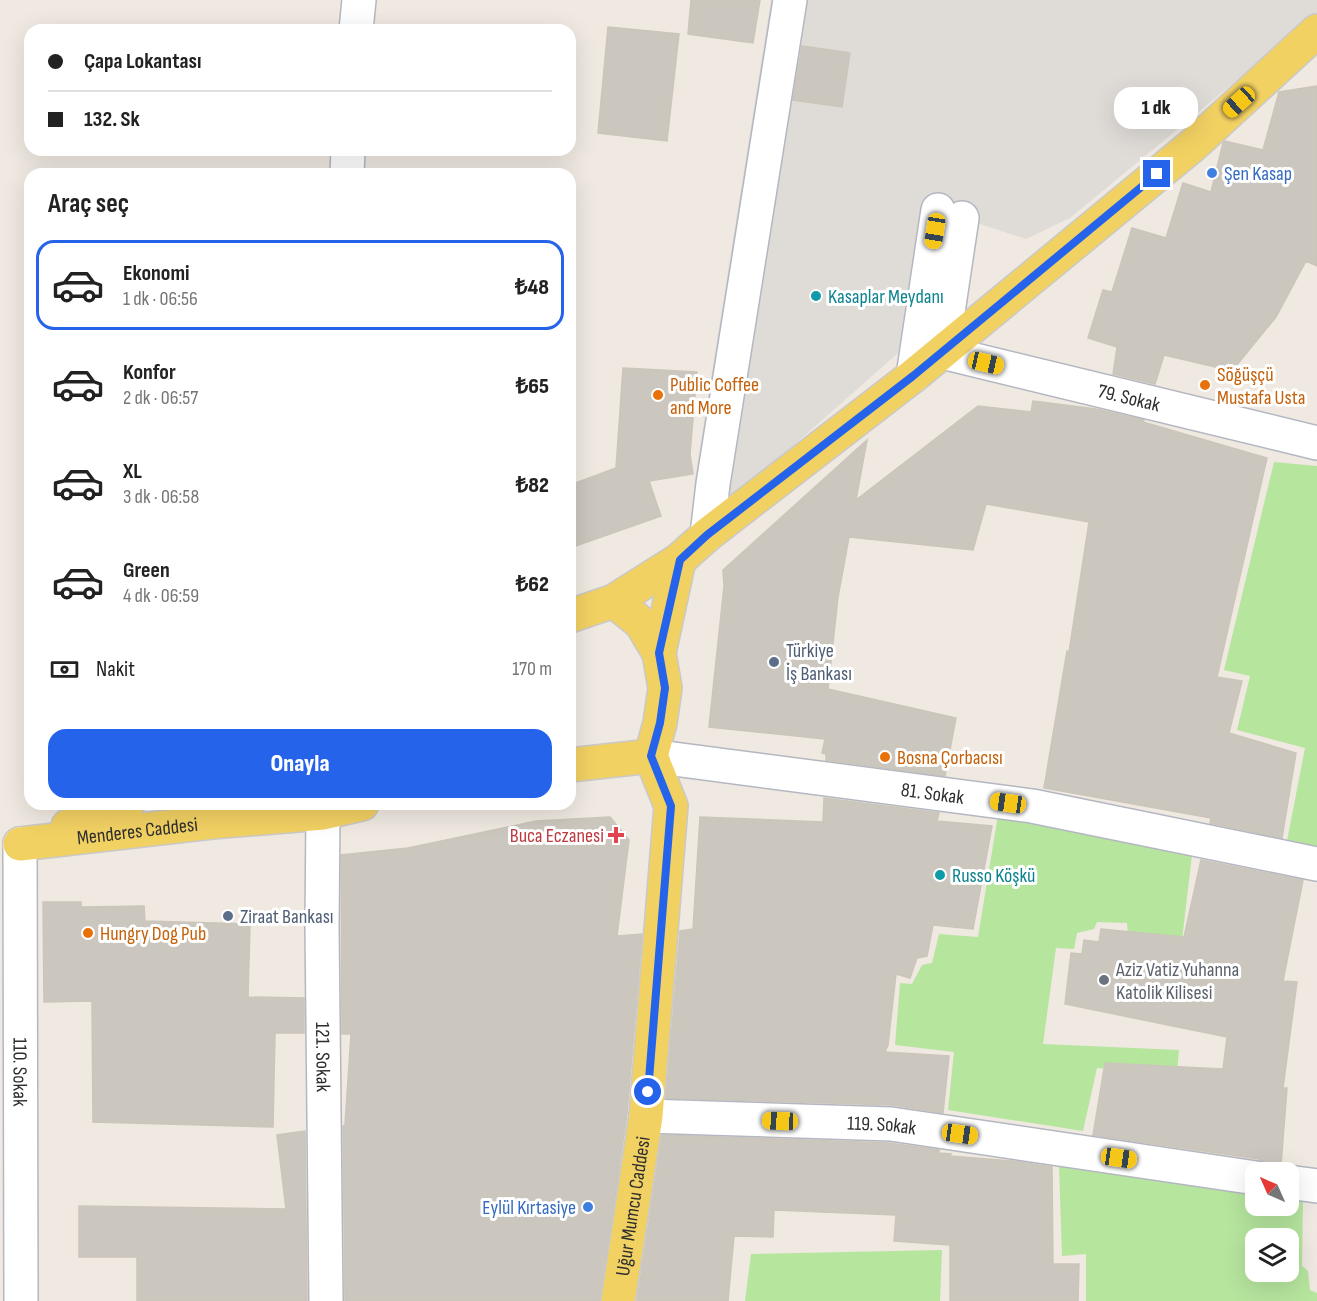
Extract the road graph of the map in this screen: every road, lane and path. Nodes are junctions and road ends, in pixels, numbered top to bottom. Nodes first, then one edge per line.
1 (358, 0) edge
2 (790, 0) edge
3 (357, 24) edge
4 (1317, 31) edge
5 (942, 352) junction
6 (913, 376) junction
7 (1317, 443) edge
8 (707, 535) junction
9 (680, 560) junction
10 (614, 601) junction
11 (576, 614) edge
12 (659, 653) junction
13 (651, 756) junction
14 (576, 764) edge
15 (112, 810) edge
16 (336, 810) edge
17 (323, 813) junction
18 (10, 847) edge
19 (1317, 864) edge
20 (646, 1116) junction
21 (1245, 1176) edge
22 (1299, 1184) edge
23 (1317, 1186) edge
24 (21, 1301) edge
25 (326, 1301) edge
26 (618, 1301) edge

1 - 3 street
2 - 8 street
4 - 5 main road
5 - 6 main road
5 - 6 street
5 - 7 street, 79. Sokak
6 - 8 main road
8 - 9 main road
9 - 10 main road
9 - 12 main road
10 - 11 main road
10 - 12 main road
12 - 13 main road
13 - 14 main road
13 - 19 street, 81. Sokak
13 - 20 main road, Uğur Mumcu Caddesi
15 - 18 main road, Menderes Caddesi
16 - 17 main road, Menderes Caddesi
17 - 18 main road, Menderes Caddesi
17 - 25 street, 121. Sokak
18 - 24 street, 110. Sokak
20 - 21 street, 119. Sokak
20 - 26 main road, Uğur Mumcu Caddesi
22 - 23 street

